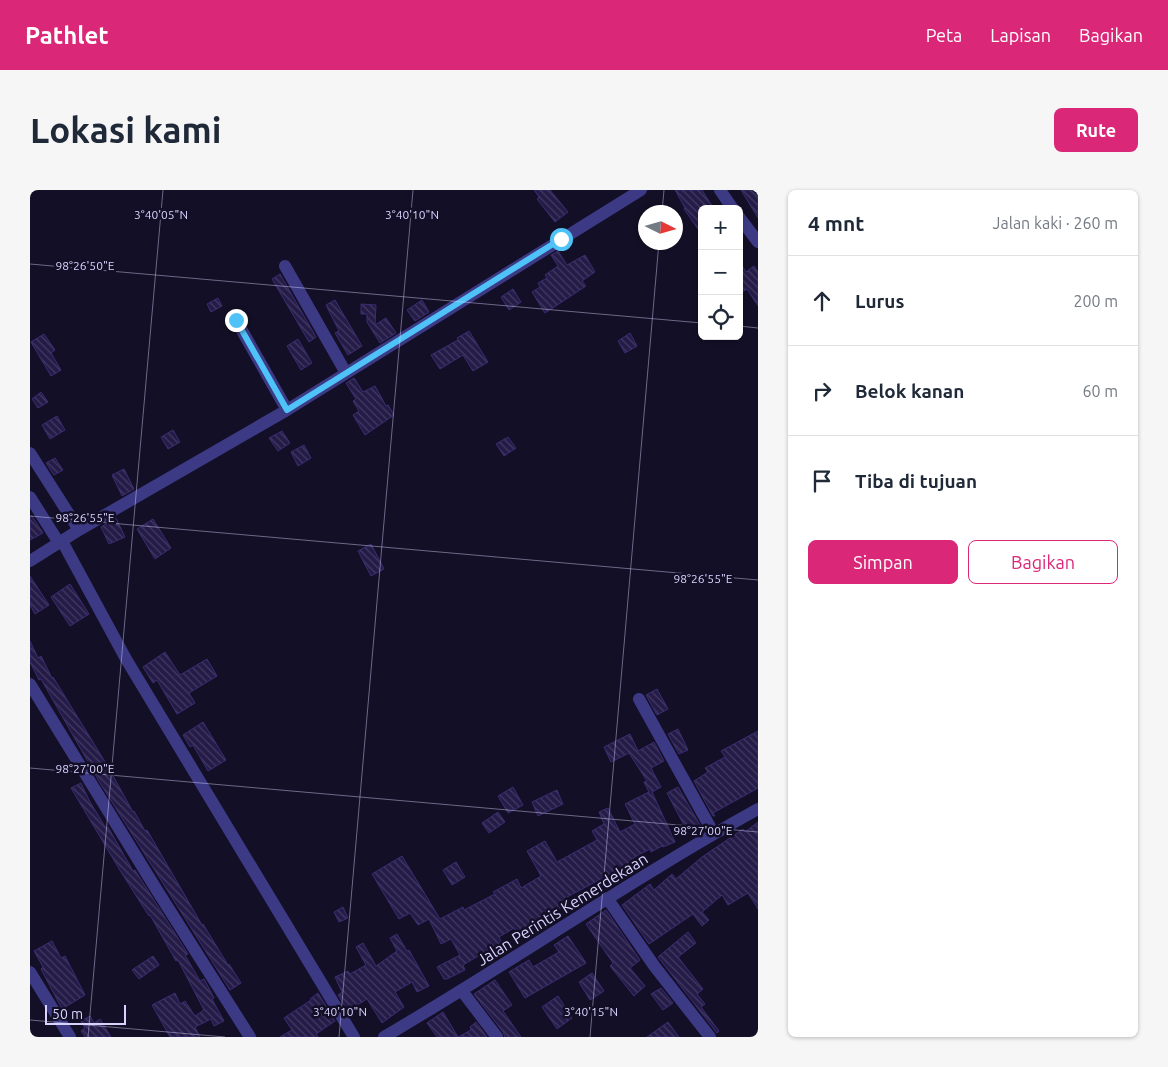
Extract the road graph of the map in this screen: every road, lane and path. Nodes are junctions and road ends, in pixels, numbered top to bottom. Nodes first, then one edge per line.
1 (640, 190) edge
2 (720, 190) edge
3 (730, 205) edge
4 (743, 222) edge
5 (758, 242) edge
6 (285, 266) dead end
7 (236, 320) dead end
8 (346, 373) junction
9 (287, 410) junction
10 (30, 453) edge
11 (30, 497) edge
12 (79, 530) junction
13 (60, 542) junction
14 (30, 561) edge
15 (30, 684) edge
16 (639, 699) dead end
17 (758, 809) edge
18 (714, 834) junction
19 (607, 898) junction
20 (30, 972) edge
21 (462, 991) junction
22 (70, 1037) edge
23 (250, 1037) edge
24 (354, 1037) edge
25 (384, 1037) edge
26 (497, 1037) edge
27 (710, 1037) edge

1 - 8 street
2 - 3 street
4 - 5 street
6 - 8 street
7 - 9 street
8 - 9 street
9 - 12 street
10 - 12 street
11 - 13 street
12 - 13 street
13 - 14 street
13 - 24 street
15 - 23 street
16 - 18 street
17 - 18 street, Jalan Perintis Kemerdekaan
18 - 19 street, Jalan Perintis Kemerdekaan
19 - 21 street, Jalan Perintis Kemerdekaan
19 - 27 street
20 - 22 street
21 - 25 street, Jalan Perintis Kemerdekaan
21 - 26 street

